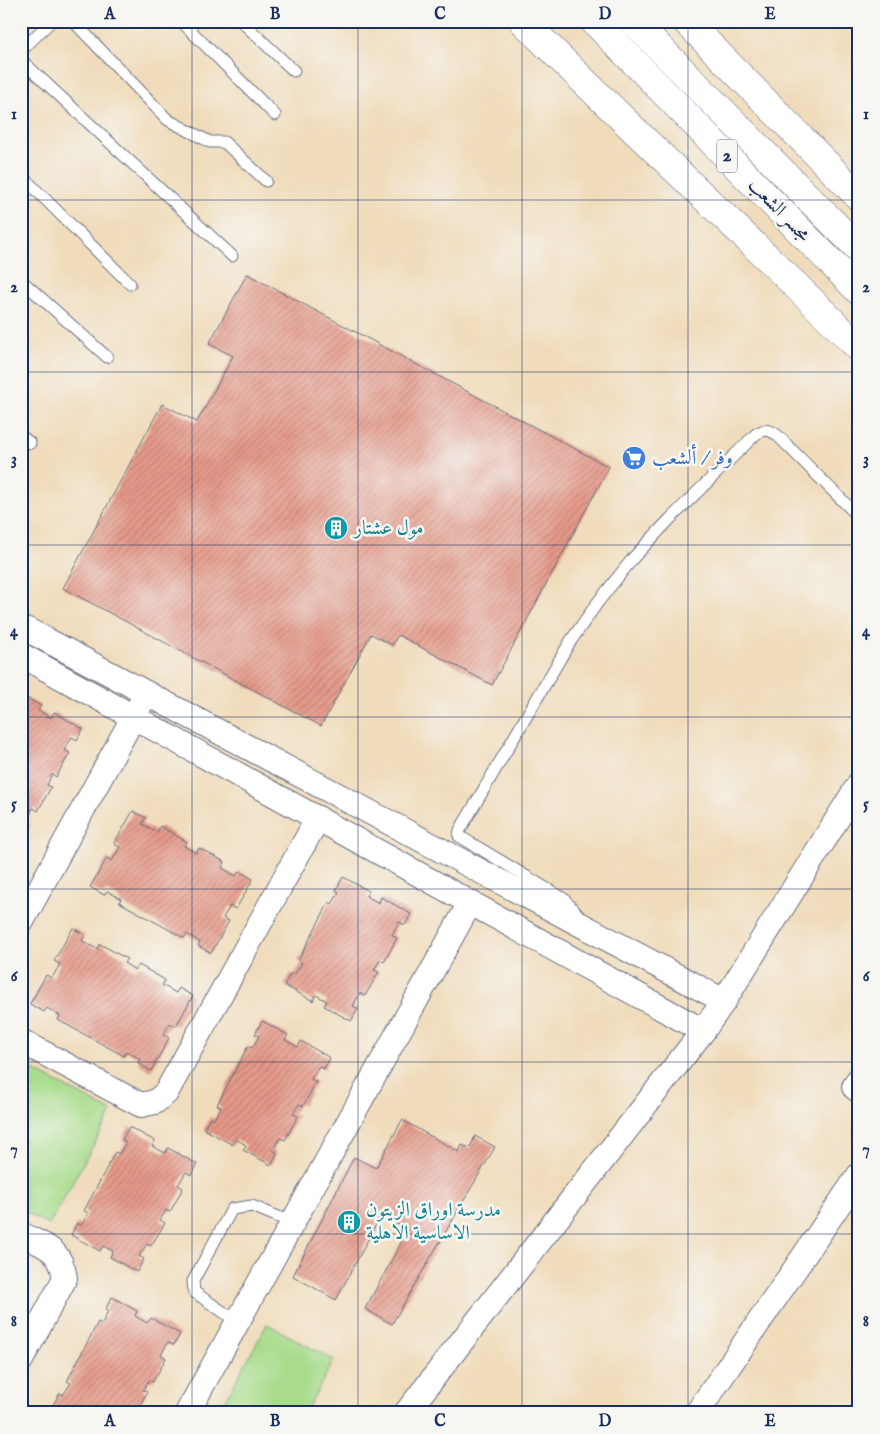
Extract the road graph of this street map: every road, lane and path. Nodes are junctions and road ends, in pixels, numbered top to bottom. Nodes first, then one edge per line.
1 (51, 21) edge
2 (73, 21) edge
3 (181, 21) edge
4 (241, 21) edge
5 (524, 21) edge
6 (594, 21) edge
7 (633, 21) edge
8 (686, 21) edge
9 (21, 51) edge
10 (21, 60) edge
11 (294, 72) dead end
12 (275, 115) dead end
13 (21, 174) edge
14 (266, 181) dead end
15 (859, 197) edge
16 (859, 249) edge
17 (232, 256) dead end
18 (21, 280) edge
19 (130, 284) dead end
20 (859, 291) edge
21 (859, 348) edge
22 (107, 357) dead end
23 (859, 517) edge
24 (21, 636) edge
25 (21, 655) edge
26 (146, 693) junction
27 (134, 717) junction
28 (859, 784) edge
29 (318, 818) junction
30 (470, 903) junction
31 (21, 923) edge
32 (592, 930) junction
33 (724, 1001) junction
34 (703, 1030) junction
35 (21, 1041) edge
36 (859, 1079) edge
37 (859, 1091) edge
38 (859, 1175) edge
39 (293, 1223) junction
40 (21, 1234) edge
41 (238, 1322) junction
42 (21, 1360) edge
43 (187, 1413) edge
44 (406, 1413) edge
45 (697, 1413) edge

1 - 9 lane
2 - 14 lane
3 - 12 lane
4 - 11 lane
5 - 21 highway
6 - 20 highway, مجسر الشعب / 2
7 - 16 highway, مجسر الشعب / 2
8 - 15 highway
10 - 17 lane
13 - 19 lane
18 - 22 lane
23 - 32 lane
24 - 26 street
25 - 27 street
26 - 27 street
26 - 32 street
27 - 29 street
27 - 31 street
28 - 33 street
29 - 30 street
29 - 35 street
30 - 34 street
30 - 39 street
32 - 33 street
33 - 34 street
34 - 44 street
36 - 37 street
38 - 45 street
39 - 41 street
39 - 41 lane
40 - 42 street
41 - 43 street

